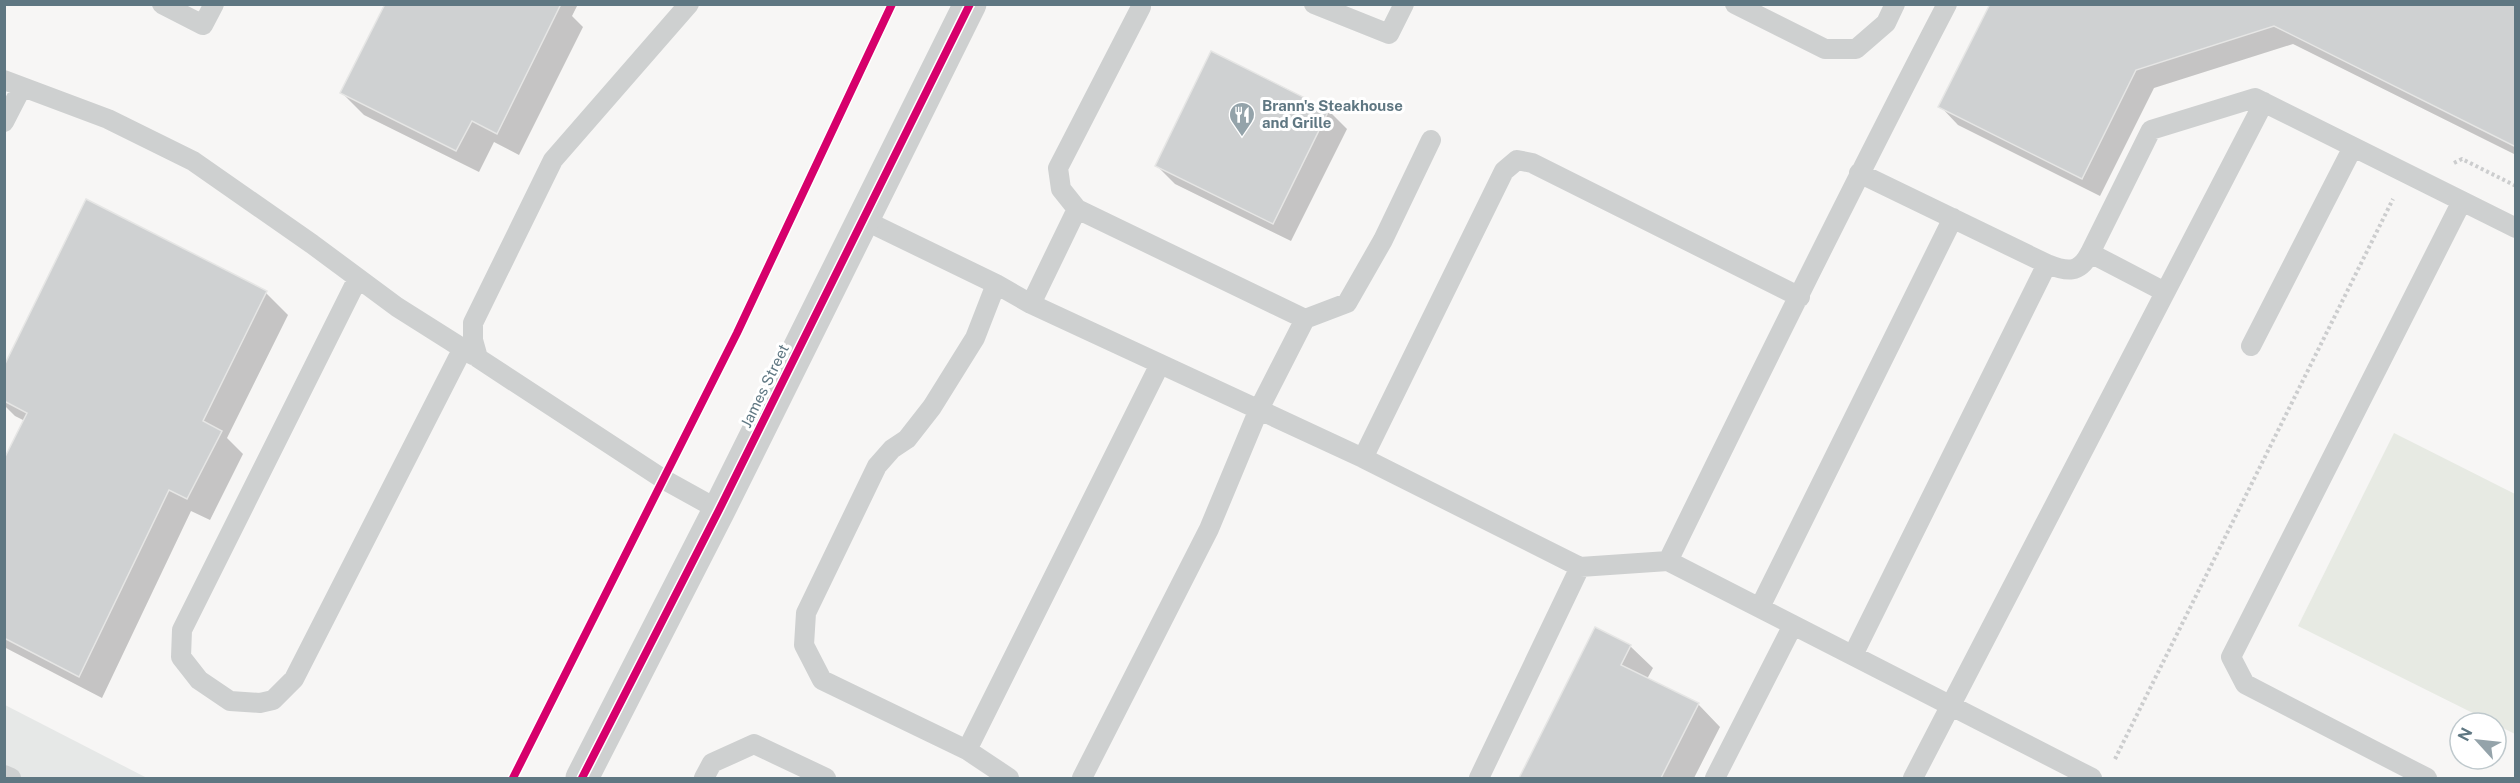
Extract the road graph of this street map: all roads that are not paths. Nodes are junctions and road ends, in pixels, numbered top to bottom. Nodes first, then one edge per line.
1 (162, 4) edge
2 (214, 4) edge
3 (689, 4) edge
4 (970, 4) edge
5 (1314, 4) edge
6 (1404, 4) edge
7 (1736, 4) edge
8 (1895, 4) edge
9 (1947, 4) edge
10 (1141, 7) dead end
11 (13, 83) edge
12 (2264, 102) junction
13 (4, 122) edge
14 (1431, 140) dead end
15 (2353, 147) junction
16 (1859, 173) junction
17 (2462, 201) junction
18 (1077, 209) junction
19 (1953, 218) junction
20 (862, 219) junction
21 (2516, 228) edge
22 (2090, 253) junction
23 (2047, 264) junction
24 (358, 278) junction
25 (996, 284) junction
26 (2164, 292) junction
27 (1800, 297) junction
28 (1031, 304) junction
29 (1305, 319) junction
30 (2251, 346) dead end
31 (470, 353) junction
32 (1160, 364) junction
33 (1259, 409) junction
34 (1363, 458) junction
35 (719, 510) junction
36 (1668, 561) junction
37 (1580, 567) junction
38 (1760, 607) junction
39 (1793, 624) junction
40 (1853, 655) junction
41 (1950, 705) junction
42 (967, 750) junction
43 (4, 775) edge
44 (11, 778) edge
45 (582, 778) edge
46 (704, 778) edge
47 (826, 778) edge
48 (1009, 778) edge
49 (1082, 778) edge
50 (1479, 778) edge
51 (1715, 778) edge
52 (1912, 778) edge
53 (2092, 778) edge
54 (2427, 778) edge

1 - 2 lane
3 - 31 lane
4 - 20 street, James Street
5 - 6 lane
7 - 8 lane
9 - 16 lane
10 - 18 lane
11 - 13 lane
11 - 24 lane
12 - 15 lane
12 - 22 lane
12 - 26 lane
14 - 29 lane
15 - 17 lane
15 - 30 lane
16 - 19 lane
16 - 27 lane
17 - 21 lane
17 - 54 lane
18 - 28 lane
18 - 29 lane
19 - 23 lane
19 - 38 lane
20 - 25 lane
20 - 35 street, James Street
22 - 23 lane
22 - 26 lane
23 - 40 lane
24 - 31 lane
24 - 31 lane
25 - 28 lane
25 - 42 lane
26 - 41 lane
27 - 34 lane
27 - 36 lane
28 - 32 lane
29 - 33 lane
31 - 35 lane
32 - 33 lane
32 - 42 lane
33 - 34 lane
33 - 49 lane
34 - 37 lane
35 - 45 street, James Street
36 - 37 lane
36 - 38 lane
37 - 50 lane
38 - 39 lane
39 - 40 lane
39 - 51 lane
40 - 41 lane
41 - 52 lane
41 - 53 lane
42 - 48 lane
43 - 44 lane
46 - 47 lane

